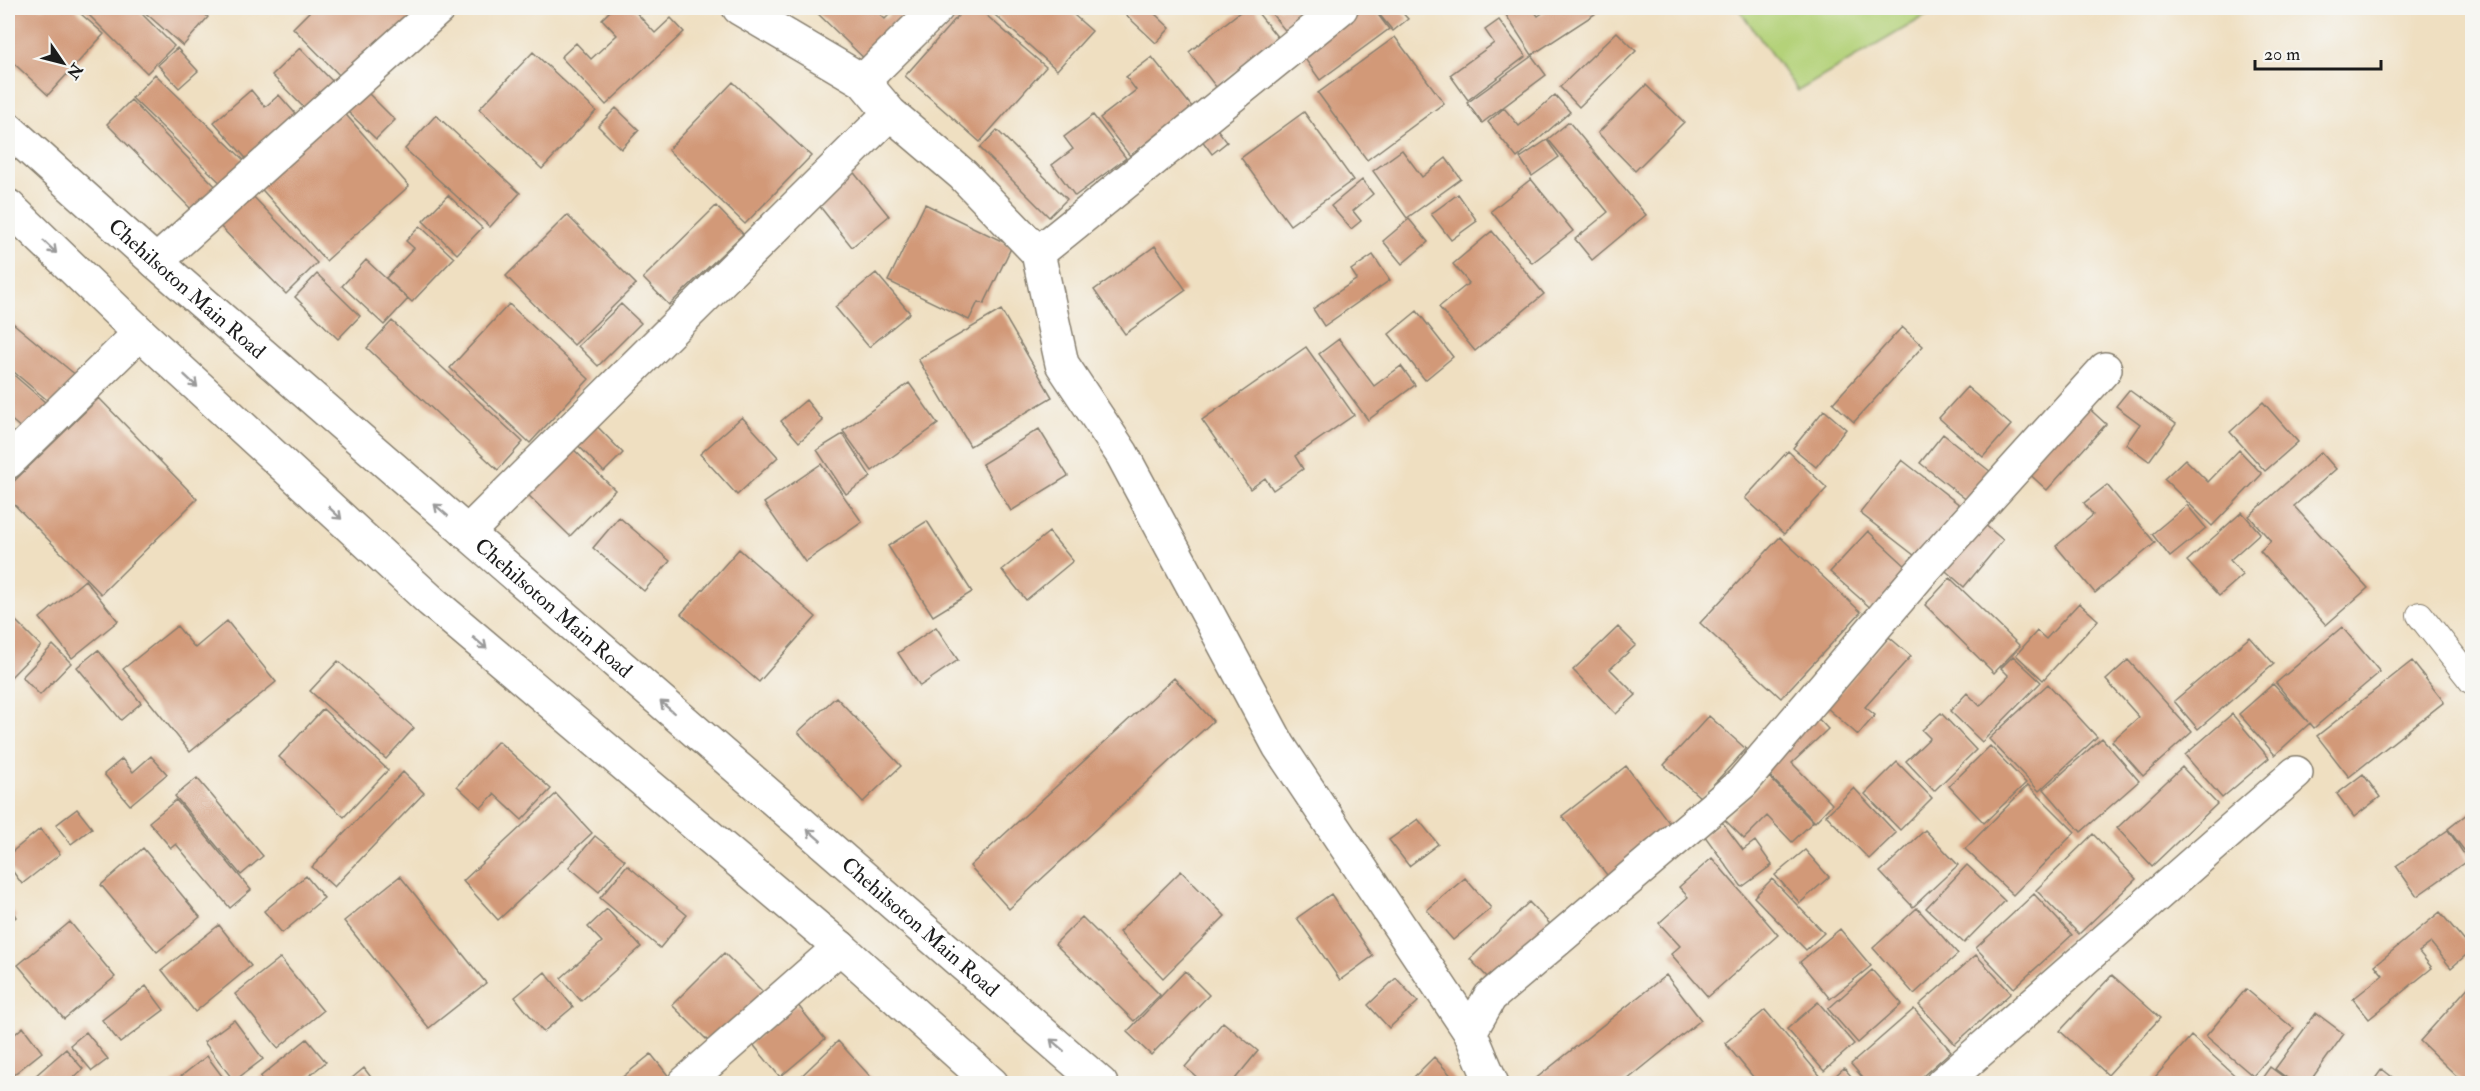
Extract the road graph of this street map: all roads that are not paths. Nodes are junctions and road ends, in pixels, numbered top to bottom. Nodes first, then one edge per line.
1 (439, 8) edge
2 (739, 8) edge
3 (937, 8) edge
4 (1341, 8) edge
5 (863, 81) junction
6 (890, 113) junction
7 (8, 129) edge
8 (8, 206) edge
9 (1038, 253) junction
10 (156, 262) junction
11 (140, 333) junction
12 (2105, 369) dead end
13 (8, 462) edge
14 (467, 533) junction
15 (2420, 615) dead end
16 (2472, 681) edge
17 (2296, 773) dead end
18 (840, 947) junction
19 (1470, 1032) junction
20 (695, 1080) edge
21 (992, 1083) edge
22 (1101, 1083) edge
23 (1492, 1083) edge
24 (1942, 1083) edge

1 - 10 street
2 - 5 street
3 - 5 street
4 - 9 street
5 - 6 street
6 - 9 street
6 - 14 street
7 - 10 street, Chehilsoton Main Road
8 -> 11 street
9 - 19 street
14 -> 10 street, Chehilsoton Main Road
11 - 13 street
11 -> 18 street
12 - 19 street
22 -> 14 street, Chehilsoton Main Road
15 - 16 lane
17 - 24 street
18 - 20 street
18 - 21 street
19 - 23 street

